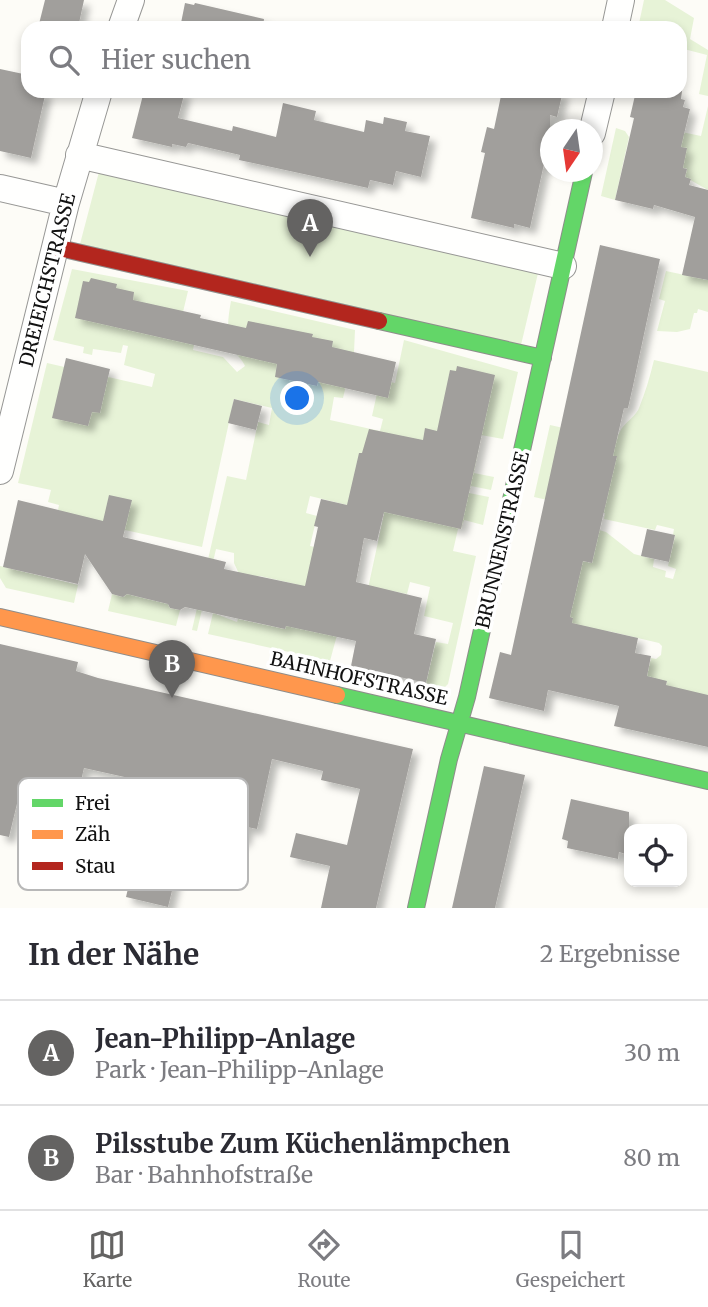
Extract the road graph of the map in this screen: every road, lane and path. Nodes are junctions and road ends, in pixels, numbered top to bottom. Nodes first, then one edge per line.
1 (131, 0) edge
2 (621, 0) edge
3 (124, 21) edge
4 (616, 21) edge
5 (97, 98) edge
6 (600, 98) edge
7 (596, 119) edge
8 (79, 155) junction
9 (582, 182) edge
10 (0, 188) edge
11 (66, 203) junction
12 (55, 247) junction
13 (563, 266) junction
14 (542, 358) junction
15 (0, 471) edge
16 (0, 617) edge
17 (458, 722) junction
18 (708, 781) edge
19 (416, 908) edge

1 - 3 street
2 - 4 street
5 - 8 street, DREIEICHSTRASSE
6 - 7 street
8 - 11 street, DREIEICHSTRASSE
8 - 13 street
9 - 13 street, BRUNNENSTRASSE
10 - 11 street
11 - 12 street, DREIEICHSTRASSE
12 - 14 street
12 - 15 street, DREIEICHSTRASSE
13 - 14 street, BRUNNENSTRASSE
14 - 17 street, BRUNNENSTRASSE
16 - 17 street, BAHNHOFSTRASSE
17 - 18 street, BAHNHOFSTRASSE
17 - 19 street, BRUNNENSTRASSE

